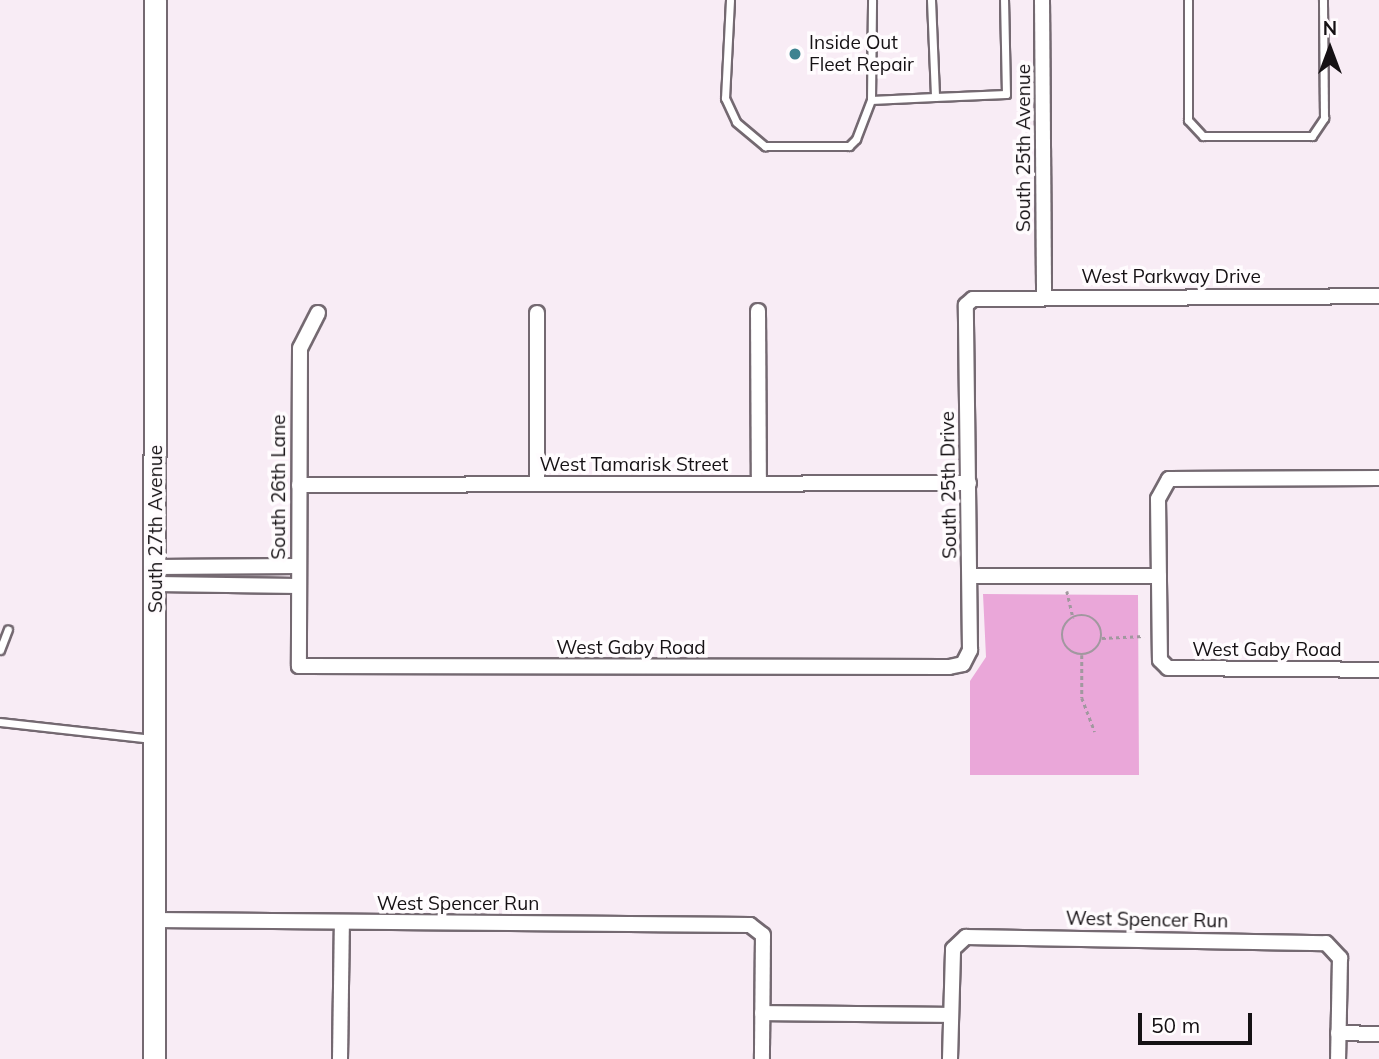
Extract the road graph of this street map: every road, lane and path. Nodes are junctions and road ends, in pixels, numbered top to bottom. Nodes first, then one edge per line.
1 (156, 0) edge
2 (730, 0) edge
3 (872, 0) edge
4 (932, 0) edge
5 (1004, 0) edge
6 (1042, 0) edge
7 (1188, 0) edge
8 (1323, 0) edge
9 (935, 97) junction
10 (872, 100) junction
11 (1044, 296) junction
12 (1379, 296) edge
13 (966, 305) joint
14 (758, 311) dead end
15 (318, 313) dead end
16 (537, 313) dead end
17 (1379, 478) edge
18 (969, 483) junction
19 (537, 484) junction
20 (759, 484) junction
21 (299, 485) junction
22 (298, 566) junction
23 (156, 576) junction
24 (970, 576) junction
25 (1067, 576) junction
26 (1159, 576) junction
27 (298, 586) junction
28 (1073, 618) junction
29 (8, 629) dead end
30 (1160, 637) junction
31 (1102, 638) junction
32 (0, 650) edge
33 (1082, 655) junction
34 (963, 664) joint
35 (299, 666) joint
36 (1379, 670) edge
37 (0, 722) edge
38 (1095, 732) dead end
39 (155, 739) junction
40 (155, 920) junction
41 (342, 922) junction
42 (762, 1013) junction
43 (951, 1015) junction
44 (1338, 1033) junction
45 (1379, 1034) edge
46 (154, 1059) edge
47 (340, 1059) edge
48 (762, 1059) edge
49 (950, 1059) edge
50 (1338, 1059) edge

1 - 23 main road, South 27th Avenue
2 - 10 lane
3 - 10 lane
4 - 9 lane
5 - 9 lane
6 - 11 street, South 25th Avenue
7 - 8 lane
9 - 10 lane
11 - 12 street, West Parkway Drive
11 - 13 street, West Parkway Drive
13 - 18 street, South 25th Drive
14 - 20 street
15 - 21 street, South 26th Lane
16 - 19 street
17 - 26 street
18 - 20 street, West Tamarisk Street
18 - 24 street, South 25th Drive
19 - 20 street, West Tamarisk Street
19 - 21 street, West Tamarisk Street
21 - 22 street, South 26th Lane
22 - 23 street
22 - 27 street, South 26th Lane
23 - 27 street
23 - 39 main road, South 27th Avenue
24 - 25 street
24 - 34 street, South 25th Drive
25 - 26 street
25 - 28 path
26 - 30 street
27 - 35 street, South 26th Lane
28 - 31 path
28 - 33 path
29 - 32 lane
30 - 31 path
30 - 36 street, West Gaby Road
31 - 33 path
33 - 38 path
34 - 35 street, West Gaby Road
37 - 39 lane
39 - 40 main road, South 27th Avenue
40 - 41 street, West Spencer Run
40 - 46 main road, South 27th Avenue
41 - 42 street, West Spencer Run
41 - 47 street
42 - 43 street
42 - 48 street
43 - 44 street, West Spencer Run
43 - 49 street
44 - 45 street
44 - 50 street

